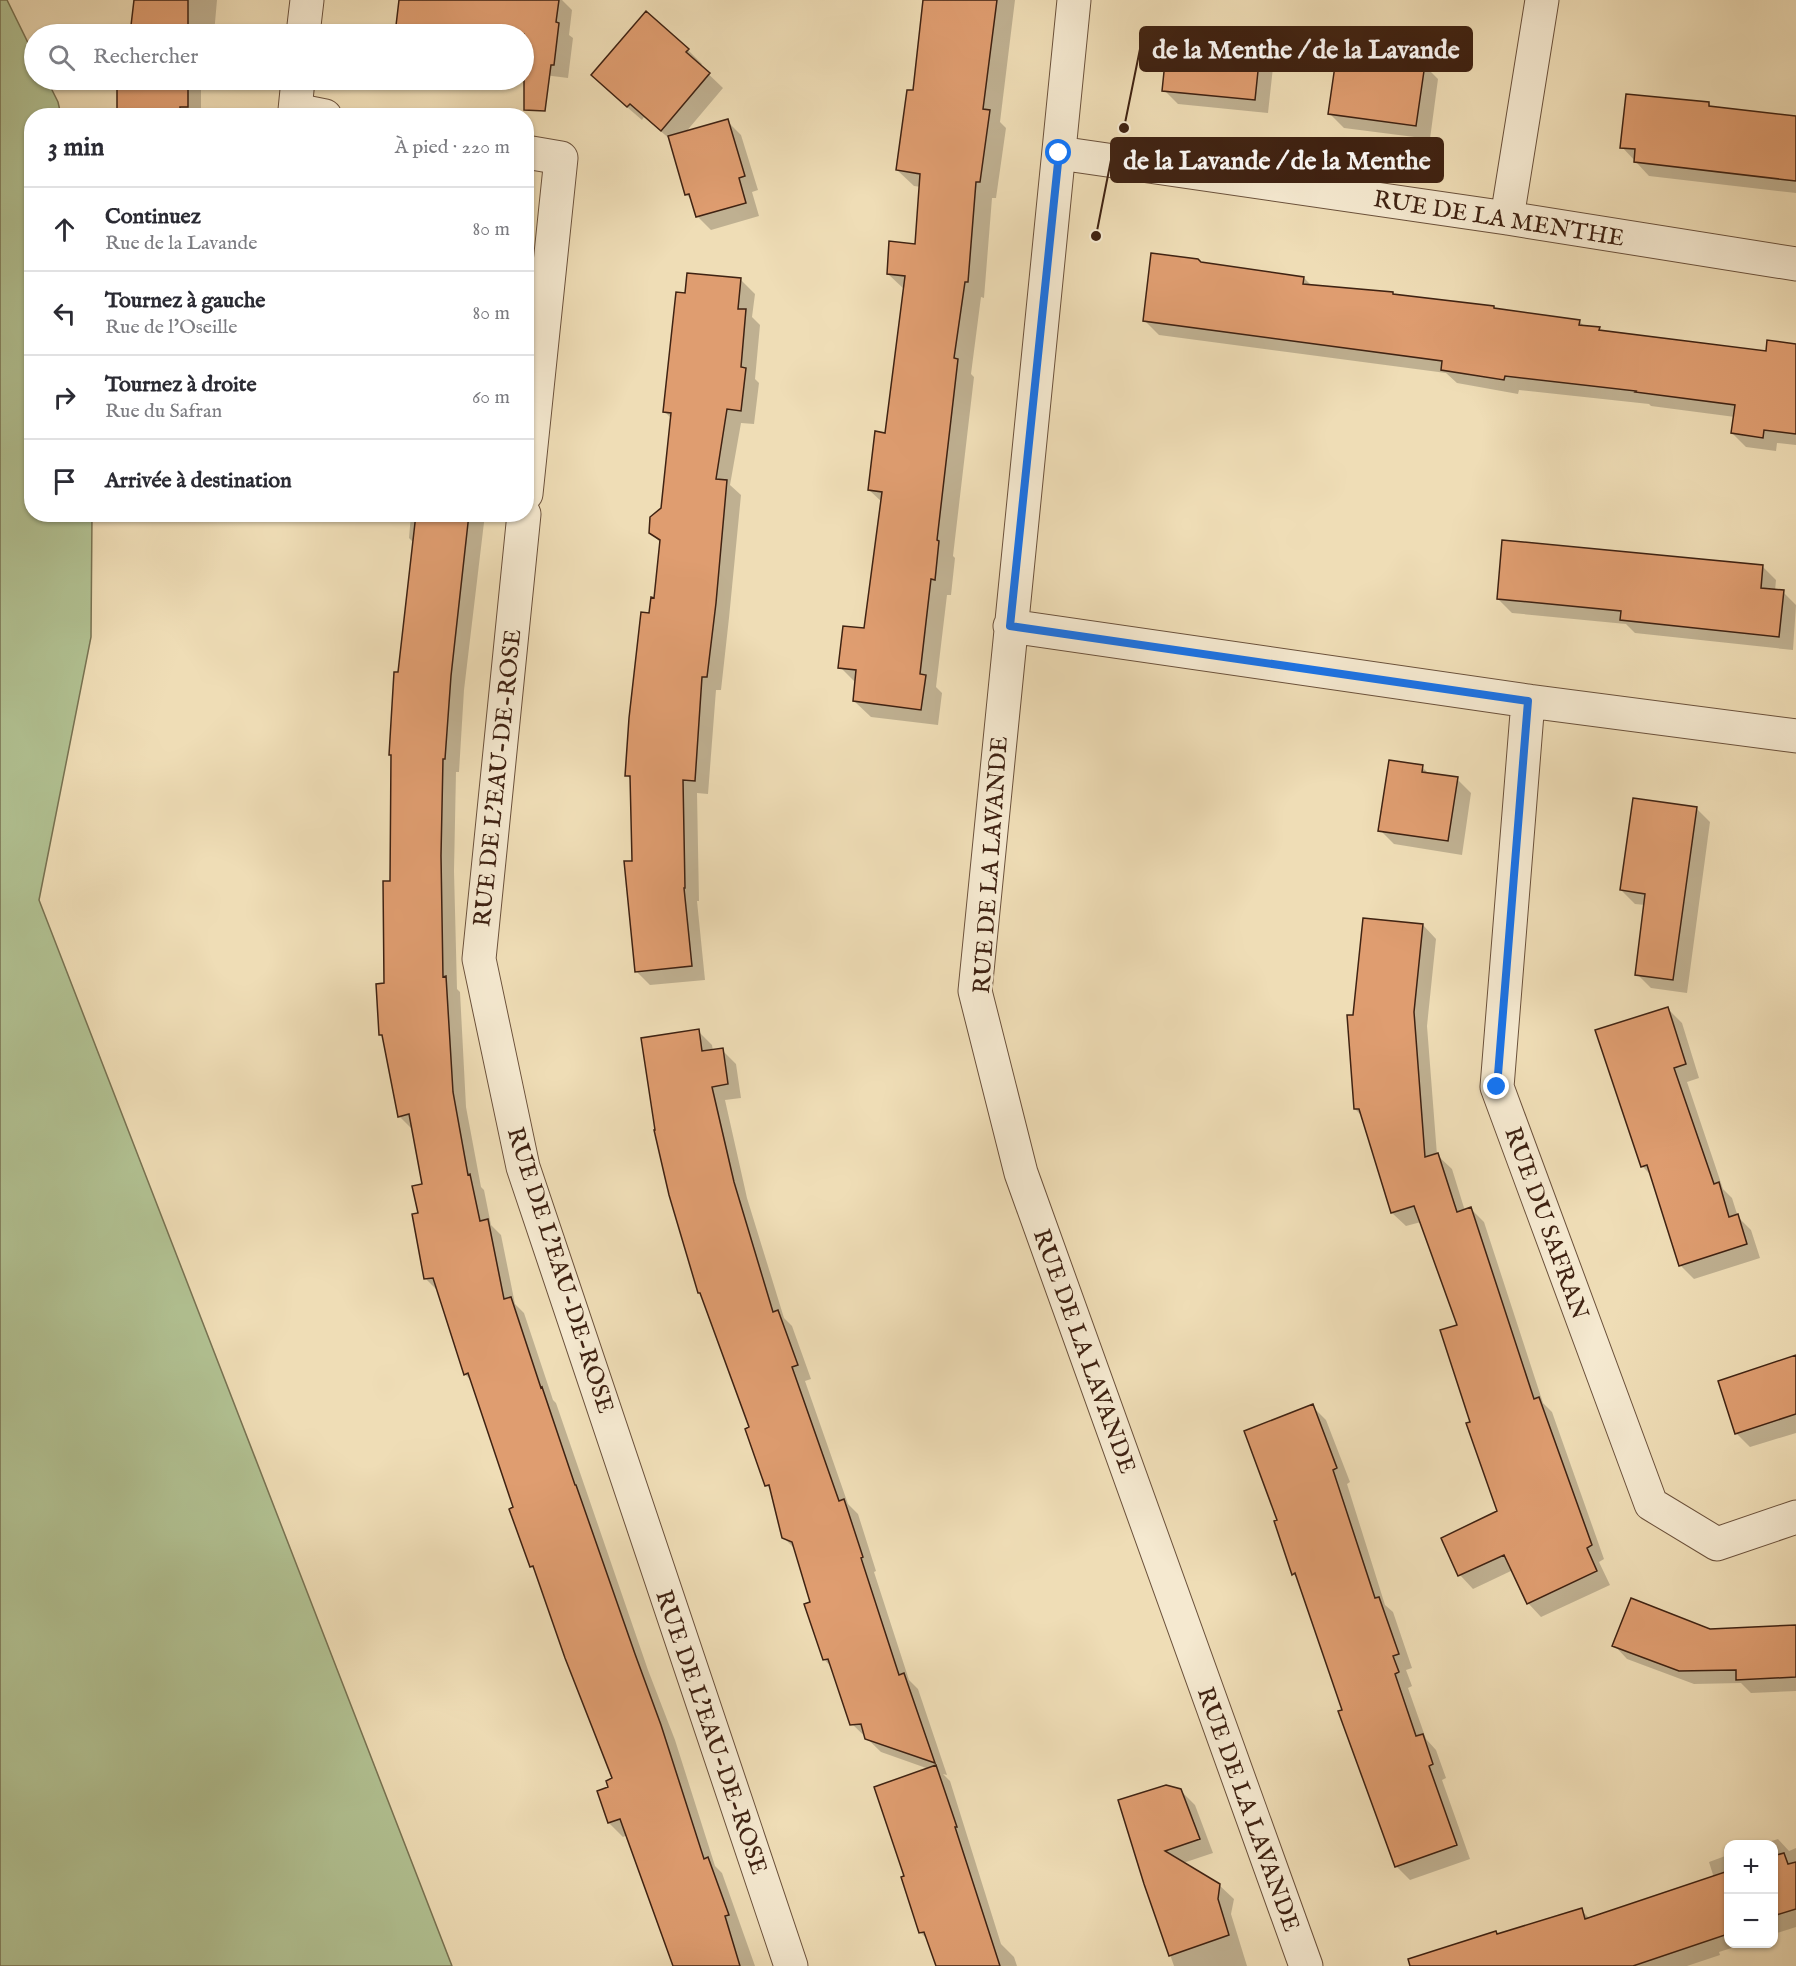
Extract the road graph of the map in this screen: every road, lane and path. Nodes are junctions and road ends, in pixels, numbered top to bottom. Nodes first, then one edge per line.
1 (307, 0) edge
2 (1074, 0) edge
3 (1542, 0) edge
4 (304, 24) edge
5 (297, 90) edge
6 (294, 108) edge
7 (534, 153) edge
8 (1059, 153) junction
9 (1507, 218) junction
10 (1796, 264) edge
11 (534, 417) edge
12 (523, 522) edge
13 (1010, 626) junction
14 (1528, 701) junction
15 (1796, 736) edge
16 (1796, 1517) edge
17 (791, 1966) edge
18 (1306, 1966) edge

1 - 4 street
2 - 8 street, RUE DE LA LAVANDE
3 - 9 street
5 - 6 street
7 - 11 street
8 - 9 street, RUE DE LA MENTHE
8 - 13 street, RUE DE LA LAVANDE
9 - 10 street, RUE DE LA MENTHE
12 - 17 street, RUE DE L'EAU-DE-ROSE
13 - 14 street
13 - 18 street, RUE DE LA LAVANDE
14 - 15 street
14 - 16 street, RUE DU SAFRAN

